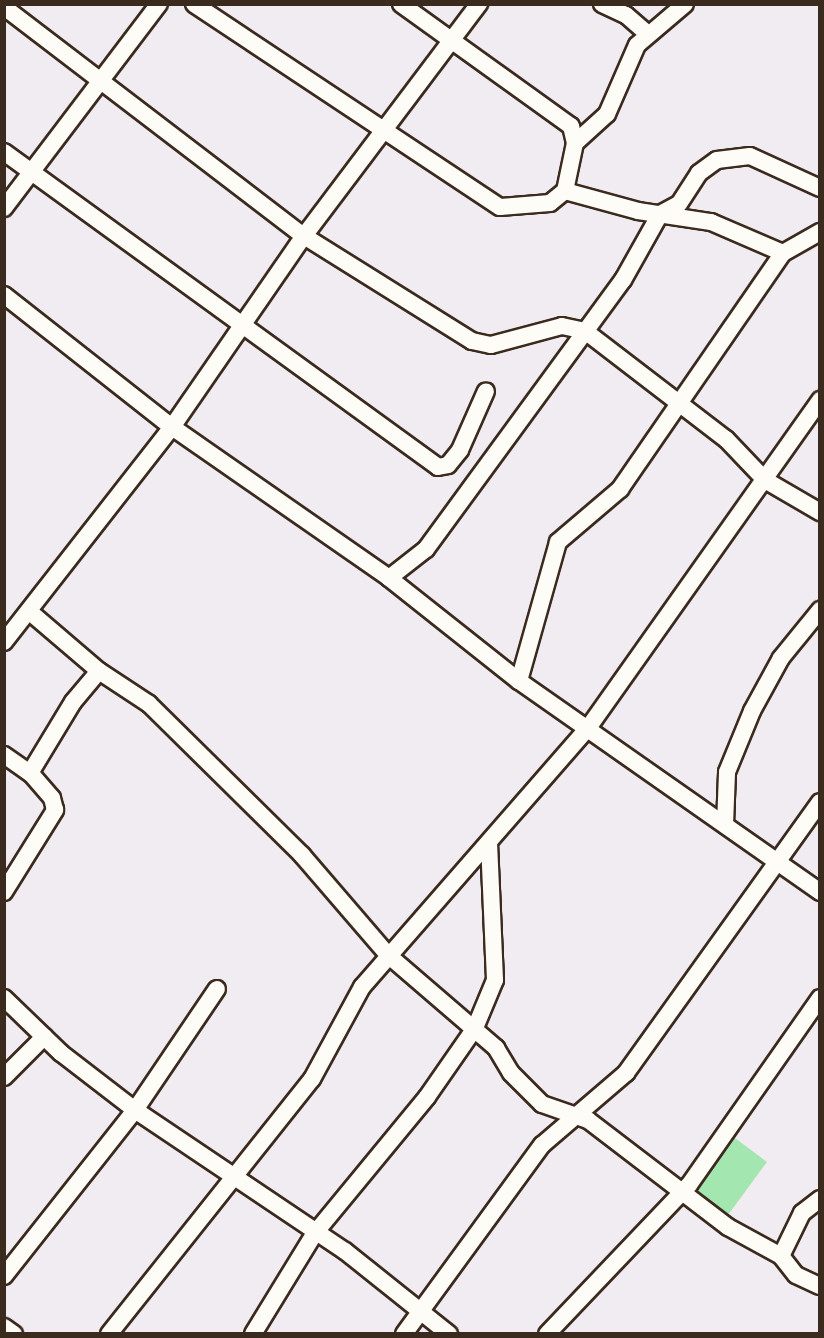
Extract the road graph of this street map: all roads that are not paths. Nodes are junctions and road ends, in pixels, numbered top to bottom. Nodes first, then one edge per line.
1 (159, 4) edge
2 (194, 4) edge
3 (401, 4) edge
4 (479, 4) edge
5 (602, 4) edge
6 (685, 4) edge
7 (4, 7) edge
8 (647, 33) junction
9 (452, 41) junction
10 (105, 78) junction
11 (384, 132) junction
12 (575, 143) junction
13 (4, 152) edge
14 (32, 170) junction
15 (819, 188) edge
16 (565, 191) junction
17 (4, 208) edge
18 (660, 214) junction
19 (819, 231) edge
20 (304, 236) junction
21 (783, 253) junction
22 (4, 295) edge
23 (241, 327) junction
24 (585, 331) junction
25 (486, 391) dead end
26 (819, 400) edge
27 (678, 402) junction
28 (172, 426) junction
29 (765, 480) junction
30 (819, 512) edge
31 (389, 578) junction
32 (819, 610) edge
33 (30, 612) junction
34 (4, 642) edge
35 (99, 671) junction
36 (519, 681) junction
37 (588, 728) junction
38 (4, 756) edge
39 (30, 773) junction
40 (819, 802) edge
41 (725, 825) junction
42 (489, 842) junction
43 (779, 863) junction
44 (4, 892) edge
45 (819, 892) edge
46 (388, 955) junction
47 (217, 989) dead end
48 (4, 998) edge
49 (819, 998) edge
50 (475, 1028) junction
51 (44, 1037) junction
52 (4, 1077) edge
53 (135, 1110) junction
54 (571, 1116) junction
55 (230, 1178) junction
56 (681, 1193) junction
57 (819, 1199) edge
58 (315, 1233) junction
59 (781, 1256) junction
60 (4, 1276) edge
61 (819, 1286) edge
62 (424, 1311) junction
63 (4, 1327) edge
64 (14, 1334) edge
65 (109, 1334) edge
66 (253, 1334) edge
67 (404, 1334) edge
68 (449, 1334) edge
69 (548, 1334) edge

1 - 10 street
2 - 11 street
3 - 9 street
4 - 9 street
5 - 8 street
6 - 8 street
7 - 10 street
8 - 12 street
9 - 11 street
9 - 12 street
10 - 14 street
10 - 20 street
11 - 16 street
11 - 20 street
12 - 16 street
13 - 14 street
14 - 17 street
14 - 23 street
15 - 18 street
16 - 18 street
18 - 21 street
18 - 24 street
19 - 21 street
20 - 23 street
20 - 24 street
21 - 27 street
22 - 28 street
23 - 25 street
23 - 28 street
24 - 27 street
24 - 31 street
26 - 29 street
27 - 29 street
27 - 36 street
28 - 31 street
28 - 33 street
29 - 30 street
29 - 37 street
31 - 36 street
32 - 41 street
33 - 34 street
33 - 35 street
35 - 39 street
35 - 46 street
36 - 37 street
37 - 41 street
37 - 42 street
38 - 39 street
39 - 44 street
40 - 43 street
41 - 43 street
42 - 46 street
42 - 50 street
43 - 45 street
43 - 54 street
46 - 50 street
46 - 55 street
47 - 53 street
48 - 51 street
49 - 56 street
50 - 54 street
50 - 58 street
51 - 52 street
51 - 53 street
53 - 55 street
53 - 60 street
54 - 56 street
54 - 62 street
55 - 58 street
55 - 65 street
56 - 59 street
56 - 69 street
57 - 59 street
58 - 62 street
58 - 66 street
59 - 61 street
62 - 67 street
62 - 68 street
63 - 64 street

